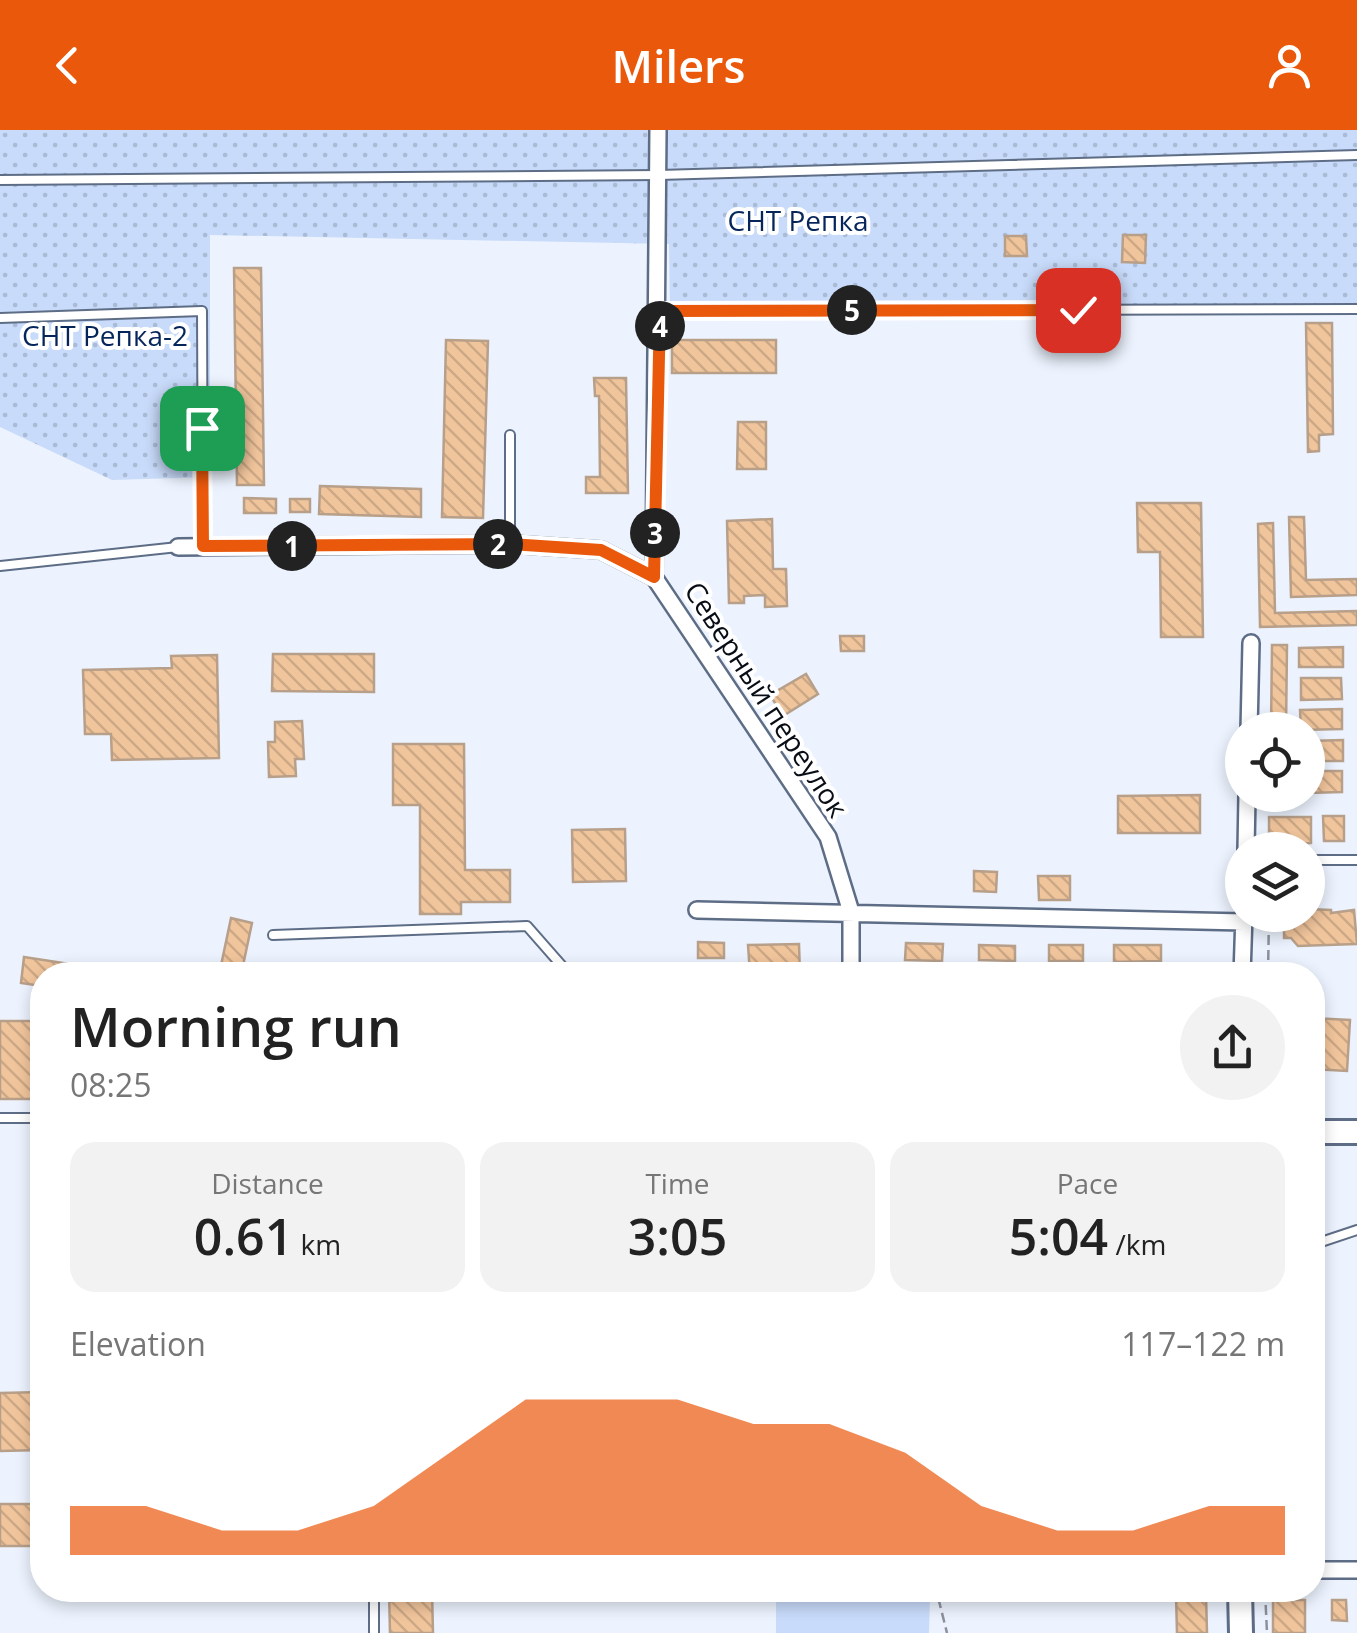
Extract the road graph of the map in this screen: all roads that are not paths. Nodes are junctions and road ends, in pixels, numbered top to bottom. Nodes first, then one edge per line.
1 (658, 130) edge
2 (1357, 155) edge
3 (659, 175) junction
4 (0, 180) edge
5 (1357, 309) edge
6 (660, 311) junction
7 (0, 318) edge
8 (510, 435) dead end
9 (510, 544) junction
10 (203, 546) junction
11 (178, 547) joint
12 (0, 566) edge
13 (654, 577) junction
14 (1250, 643) dead end
15 (1248, 712) edge
16 (1325, 860) edge
17 (1357, 860) edge
18 (697, 910) dead end
19 (851, 912) junction
20 (1225, 918) edge
21 (1244, 932) edge
22 (273, 936) dead end
23 (559, 962) edge
24 (851, 962) edge
25 (1242, 962) edge
26 (0, 1118) edge
27 (30, 1118) edge
28 (1325, 1132) edge
29 (1357, 1132) edge
30 (1357, 1230) edge
31 (1325, 1241) edge
32 (1325, 1570) edge
33 (1357, 1570) edge
34 (374, 1602) edge
35 (1240, 1602) edge
36 (374, 1633) edge
37 (1240, 1633) edge

1 - 3 street
2 - 3 lane
3 - 4 lane
3 - 6 street
5 - 6 lane
6 - 13 street
7 - 10 lane
8 - 9 lane
9 - 10 street, Северный переулок
9 - 13 street, Северный переулок
10 - 11 street, Северный переулок
11 - 12 lane
13 - 19 street, Северный переулок
14 - 15 street
16 - 17 lane
18 - 19 street
19 - 20 street
19 - 24 street, Северный переулок
21 - 25 street
22 - 23 lane
26 - 27 lane
28 - 29 main road
30 - 31 lane
32 - 33 street
34 - 36 lane
35 - 37 main road

